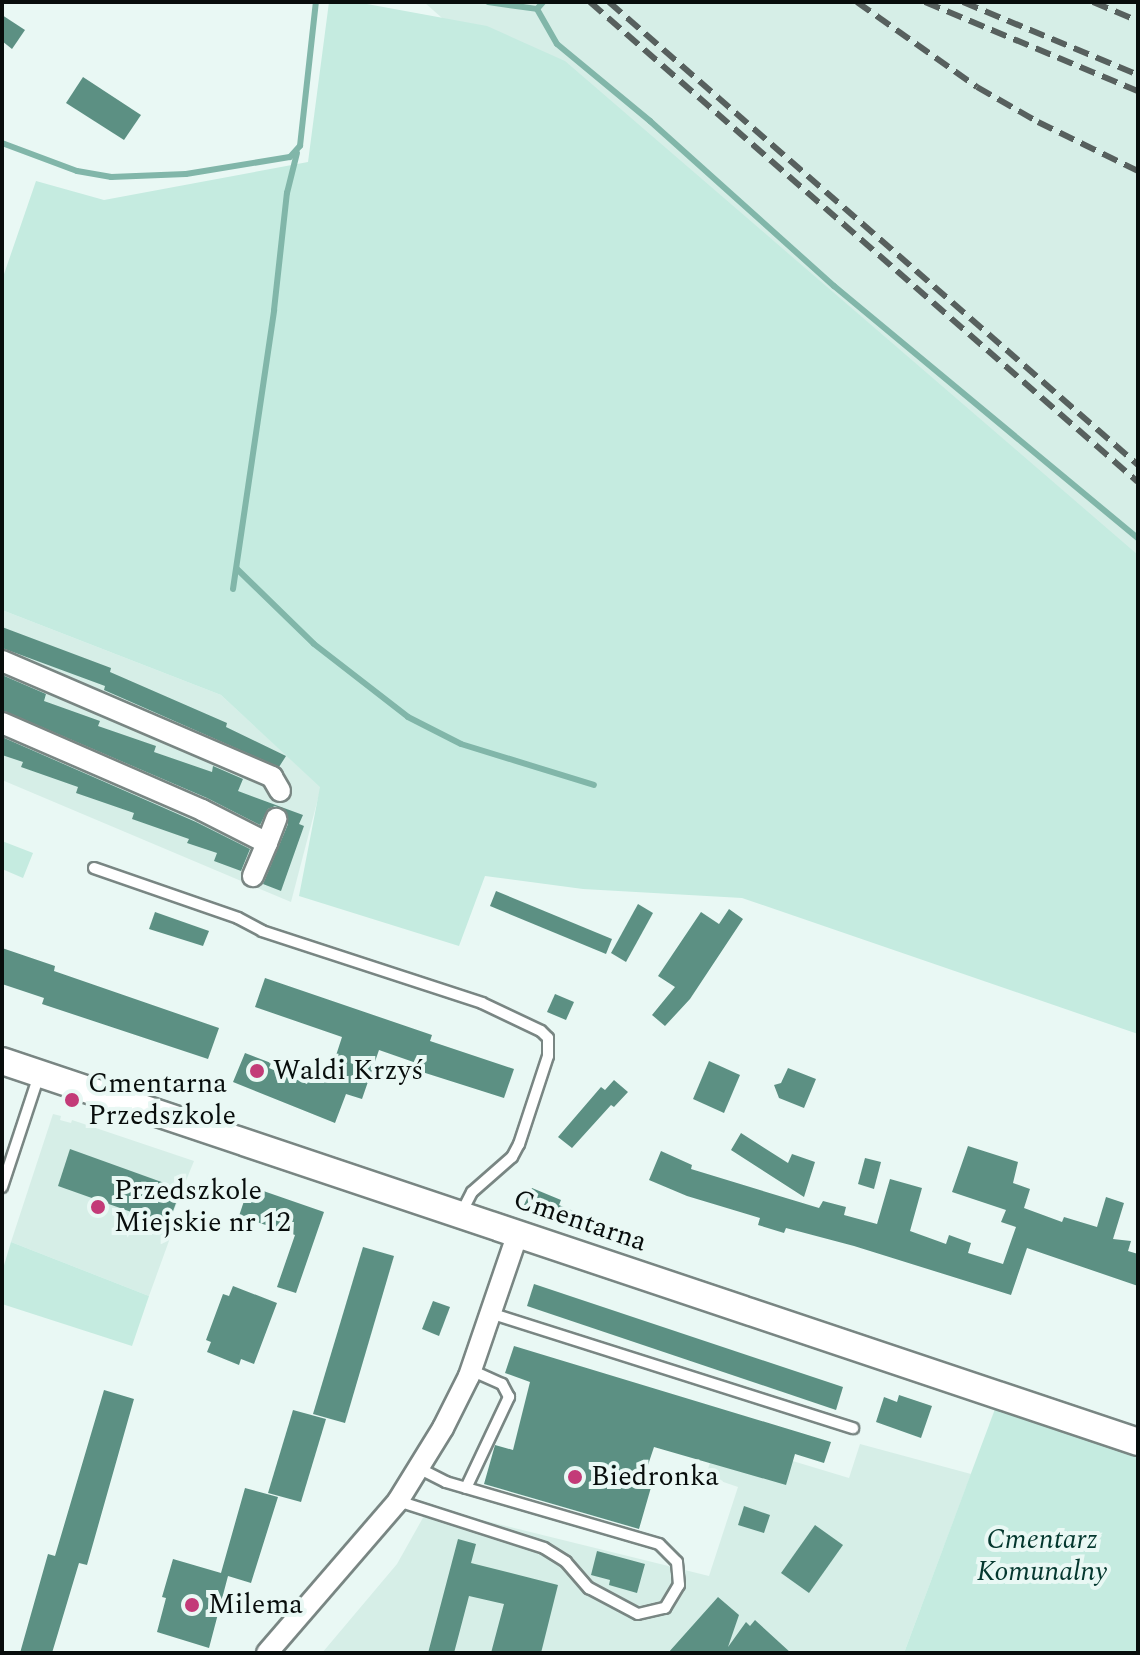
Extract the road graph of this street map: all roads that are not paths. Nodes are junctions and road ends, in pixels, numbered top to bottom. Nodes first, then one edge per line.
1 (2, 661) edge
2 (2, 723) edge
3 (280, 791) dead end
4 (276, 819) dead end
5 (267, 843) junction
6 (94, 868) dead end
7 (253, 876) dead end
8 (2, 1061) edge
9 (40, 1073) junction
10 (2, 1187) edge
11 (461, 1214) junction
12 (518, 1233) junction
13 (490, 1313) junction
14 (471, 1370) junction
15 (853, 1428) dead end
16 (1138, 1442) edge
17 (418, 1468) junction
18 (466, 1488) junction
19 (398, 1501) junction
20 (267, 1653) edge

1 - 3 street
2 - 5 street
4 - 5 street
5 - 7 street
6 - 11 lane
8 - 9 street, Cmentarna
9 - 10 lane
9 - 11 street, Cmentarna
11 - 12 street, Cmentarna
12 - 13 street
12 - 16 street, Cmentarna
13 - 14 street
13 - 15 lane
14 - 17 street
14 - 18 lane
17 - 18 lane
17 - 19 street
18 - 19 lane
19 - 20 street

